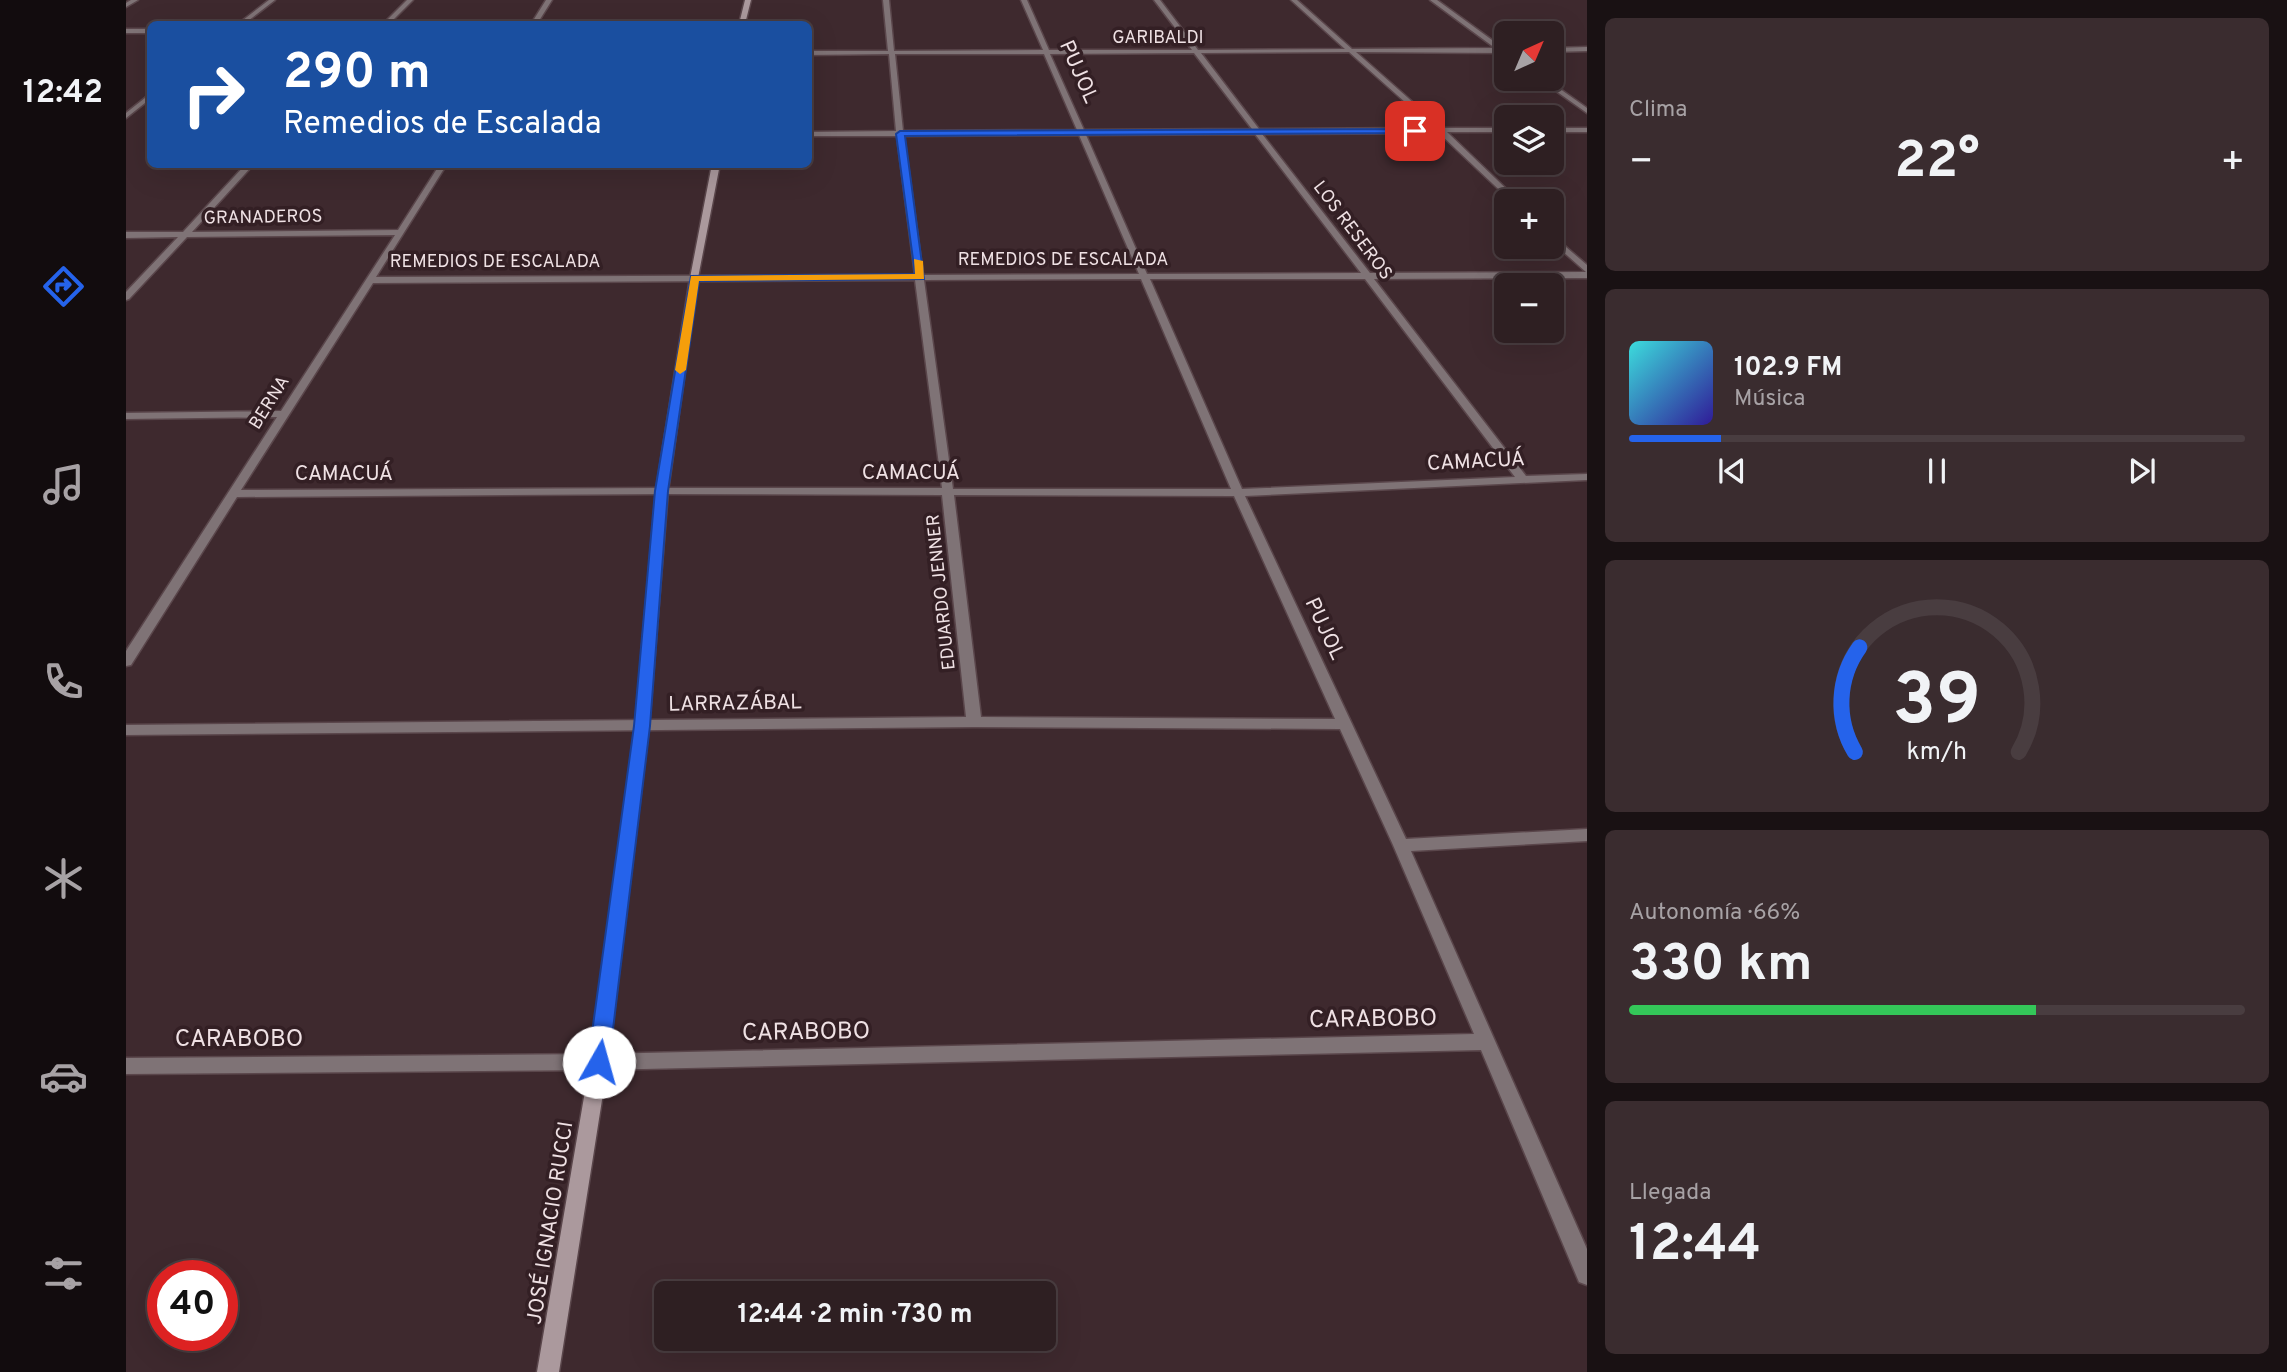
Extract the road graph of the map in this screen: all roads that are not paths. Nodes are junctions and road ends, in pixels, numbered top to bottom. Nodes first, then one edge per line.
1 (135, 0) edge
2 (272, 0) edge
3 (410, 0) edge
4 (550, 0) edge
5 (748, 0) edge
6 (887, 0) edge
7 (1024, 0) edge
8 (1157, 0) edge
9 (1294, 0) edge
10 (1433, 0) edge
11 (126, 5) edge
12 (245, 21) edge
13 (389, 21) edge
14 (536, 21) edge
15 (743, 21) edge
16 (126, 31) edge
17 (147, 31) edge
18 (1494, 43) edge
19 (1564, 50) edge
20 (1587, 50) edge
21 (1348, 51) junction
22 (1494, 51) edge
23 (812, 52) edge
24 (890, 52) junction
25 (1046, 52) junction
26 (1199, 52) junction
27 (1559, 91) edge
28 (147, 98) edge
29 (130, 109) edge
30 (1587, 111) edge
31 (126, 116) edge
32 (1494, 130) edge
33 (1564, 130) edge
34 (1587, 130) edge
35 (1441, 131) junction
36 (1259, 132) junction
37 (1083, 133) junction
38 (812, 134) edge
39 (900, 134) junction
40 (247, 168) edge
41 (441, 168) edge
42 (715, 168) edge
43 (1502, 189) edge
44 (400, 232) junction
45 (187, 234) junction
46 (126, 235) edge
47 (1564, 249) edge
48 (1587, 272) edge
49 (920, 277) junction
50 (1143, 277) junction
51 (1366, 277) junction
52 (694, 278) junction
53 (370, 280) junction
54 (126, 297) edge
55 (284, 414) junction
56 (126, 416) edge
57 (1587, 477) edge
58 (1522, 479) junction
59 (662, 491) junction
60 (948, 493) junction
61 (1238, 493) junction
62 (234, 494) junction
63 (126, 662) edge
64 (974, 722) junction
65 (1344, 724) junction
66 (642, 726) junction
67 (126, 730) edge
68 (1587, 835) edge
69 (1401, 845) junction
70 (1487, 1042) junction
71 (599, 1062) junction
72 (126, 1066) edge
73 (1587, 1274) edge
74 (548, 1372) edge

1 - 11 street
2 - 12 street
3 - 13 street
4 - 14 street
5 - 15 street
6 - 24 street, EDUARDO JENNER
7 - 25 street, PUJOL
8 - 26 street, LOS RESEROS
9 - 21 street
10 - 18 street
16 - 17 street
19 - 20 street
21 - 22 street, GARIBALDI
21 - 26 street, GARIBALDI
21 - 35 street
23 - 24 street, GARIBALDI
24 - 25 street, GARIBALDI
24 - 39 street, EDUARDO JENNER
25 - 26 street, GARIBALDI
25 - 37 street, PUJOL
26 - 36 street, LOS RESEROS
27 - 30 street
28 - 29 street
29 - 31 street
32 - 35 street
33 - 34 street
35 - 36 street
35 - 43 street
36 - 37 street
36 - 51 street, LOS RESEROS
37 - 39 street
37 - 50 street, PUJOL
38 - 39 street
39 - 49 street, EDUARDO JENNER
40 - 45 street
41 - 44 street, BERNA
42 - 52 street, JOSÉ IGNACIO RUCCI
44 - 45 street, GRANADEROS
44 - 53 street, BERNA
45 - 46 street, GRANADEROS
45 - 54 street
47 - 48 street
48 - 51 street, REMEDIOS DE ESCALADA
49 - 50 street, REMEDIOS DE ESCALADA
49 - 52 street, REMEDIOS DE ESCALADA
49 - 60 street, EDUARDO JENNER
50 - 51 street, REMEDIOS DE ESCALADA
50 - 61 street, PUJOL
51 - 58 street, LOS RESEROS
52 - 53 street, REMEDIOS DE ESCALADA
52 - 59 street, JOSÉ IGNACIO RUCCI
53 - 55 street, BERNA
55 - 56 street
55 - 62 street, BERNA
57 - 58 street, CAMACUÁ
58 - 61 street, CAMACUÁ
59 - 60 street, CAMACUÁ
59 - 62 street, CAMACUÁ
59 - 66 street, JOSÉ IGNACIO RUCCI
60 - 61 street, CAMACUÁ
60 - 64 street, EDUARDO JENNER
61 - 65 street, PUJOL
62 - 63 street, BERNA
64 - 65 street, LARRAZÁBAL
64 - 66 street, LARRAZÁBAL
65 - 69 street, PUJOL
66 - 67 street, LARRAZÁBAL
66 - 71 street, JOSÉ IGNACIO RUCCI
68 - 69 street
69 - 70 street, PUJOL
70 - 71 street, CARABOBO
70 - 73 street, PUJOL
71 - 72 street, CARABOBO
71 - 74 street, JOSÉ IGNACIO RUCCI

